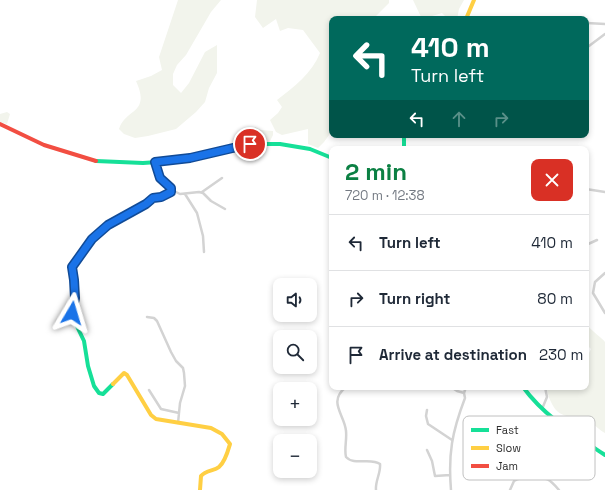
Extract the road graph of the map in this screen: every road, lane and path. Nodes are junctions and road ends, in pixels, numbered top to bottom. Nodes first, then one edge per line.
1 (474, 0) edge
2 (467, 16) edge
3 (589, 23) edge
4 (605, 24) edge
5 (605, 34) edge
6 (589, 46) edge
7 (0, 124) edge
8 (329, 157) edge
9 (155, 162) junction
10 (222, 178) dead end
11 (589, 189) edge
12 (172, 190) junction
13 (605, 192) edge
14 (202, 193) junction
15 (185, 194) junction
16 (225, 209) dead end
17 (596, 240) dead end
18 (589, 244) edge
19 (204, 252) dead end
20 (605, 273) edge
21 (605, 313) edge
22 (147, 317) dead end
23 (149, 390) dead end
24 (343, 390) edge
25 (456, 390) edge
26 (465, 390) edge
27 (525, 390) edge
28 (546, 390) edge
29 (464, 393) junction
30 (542, 409) junction
31 (427, 410) dead end
32 (179, 413) junction
33 (552, 416) edge
34 (178, 424) junction
35 (452, 440) junction
36 (595, 447) edge
37 (427, 450) dead end
38 (605, 454) edge
39 (450, 476) junction
40 (515, 480) edge
41 (548, 480) edge
42 (200, 490) edge
43 (376, 490) edge
44 (451, 490) edge
45 (510, 490) edge
46 (559, 490) edge

1 - 2 street
3 - 4 street
5 - 6 street
7 - 9 street
8 - 9 street
9 - 12 street
10 - 14 street
11 - 13 street
12 - 15 street
12 - 34 street
14 - 15 street
14 - 16 street
15 - 19 street
17 - 18 street
20 - 21 street
22 - 32 street
23 - 32 street
24 - 43 street
25 - 29 street
26 - 29 street
27 - 30 street
28 - 30 street
29 - 35 street
30 - 33 street
31 - 35 street
32 - 34 street
34 - 42 street
35 - 39 street
36 - 38 street
37 - 39 street
39 - 44 street
40 - 45 street
41 - 46 street

